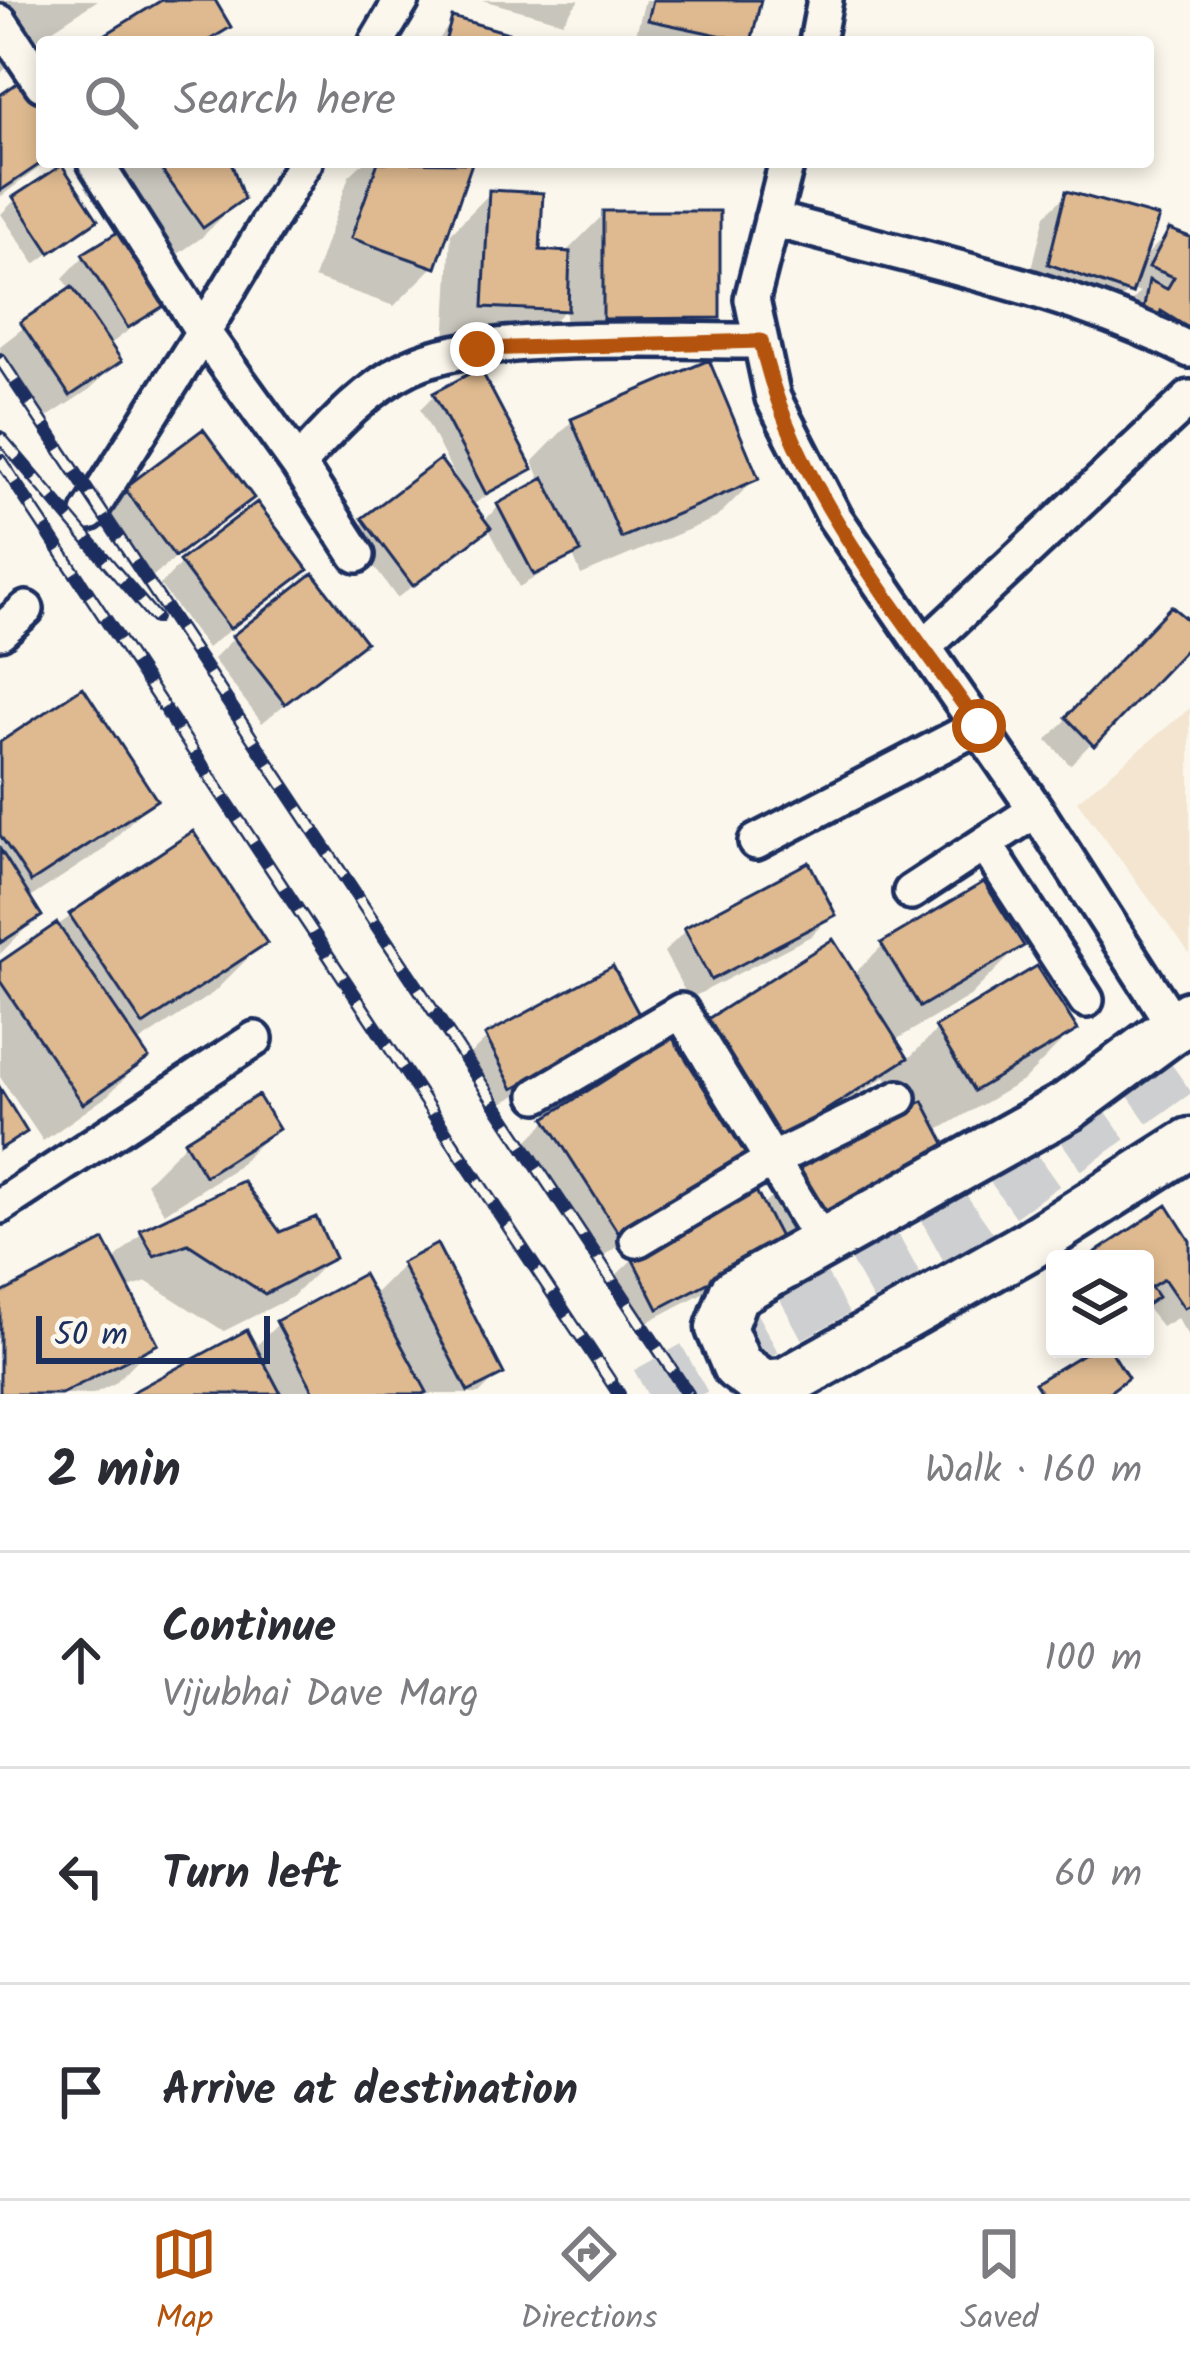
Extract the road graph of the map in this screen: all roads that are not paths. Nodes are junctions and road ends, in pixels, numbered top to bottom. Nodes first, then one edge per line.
1 (402, 0) edge
2 (825, 0) edge
3 (0, 22) edge
4 (381, 36) edge
5 (818, 36) edge
6 (36, 75) edge
7 (98, 168) edge
8 (301, 168) edge
9 (785, 168) edge
10 (772, 219) junction
11 (203, 332) junction
12 (761, 341) junction
13 (1190, 350) edge
14 (1190, 398) edge
15 (298, 464) junction
16 (88, 513) dead end
17 (357, 554) dead end
18 (26, 609) dead end
19 (0, 632) edge
20 (924, 646) junction
21 (979, 726) junction
22 (1036, 809) junction
23 (756, 842) dead end
24 (985, 844) junction
25 (911, 892) dead end
26 (1086, 1000) dead end
27 (1183, 1022) edge
28 (255, 1039) dead end
29 (538, 1095) dead end
30 (899, 1098) dead end
31 (1190, 1143) edge
32 (772, 1160) junction
33 (0, 1206) edge
34 (638, 1240) dead end
35 (822, 1242) junction

1 - 4 street
2 - 5 street
3 - 6 street
7 - 11 street
8 - 11 street
9 - 10 street
10 - 12 street
10 - 13 street
11 - 15 street
11 - 16 street
12 - 15 street
12 - 20 street
14 - 20 street
15 - 17 street
18 - 19 street
20 - 21 street
21 - 22 street
21 - 23 street
22 - 24 street
22 - 27 street
24 - 25 street
24 - 26 street
27 - 35 street
28 - 33 street
29 - 32 street
30 - 32 street
31 - 35 street
32 - 34 street
32 - 35 street

